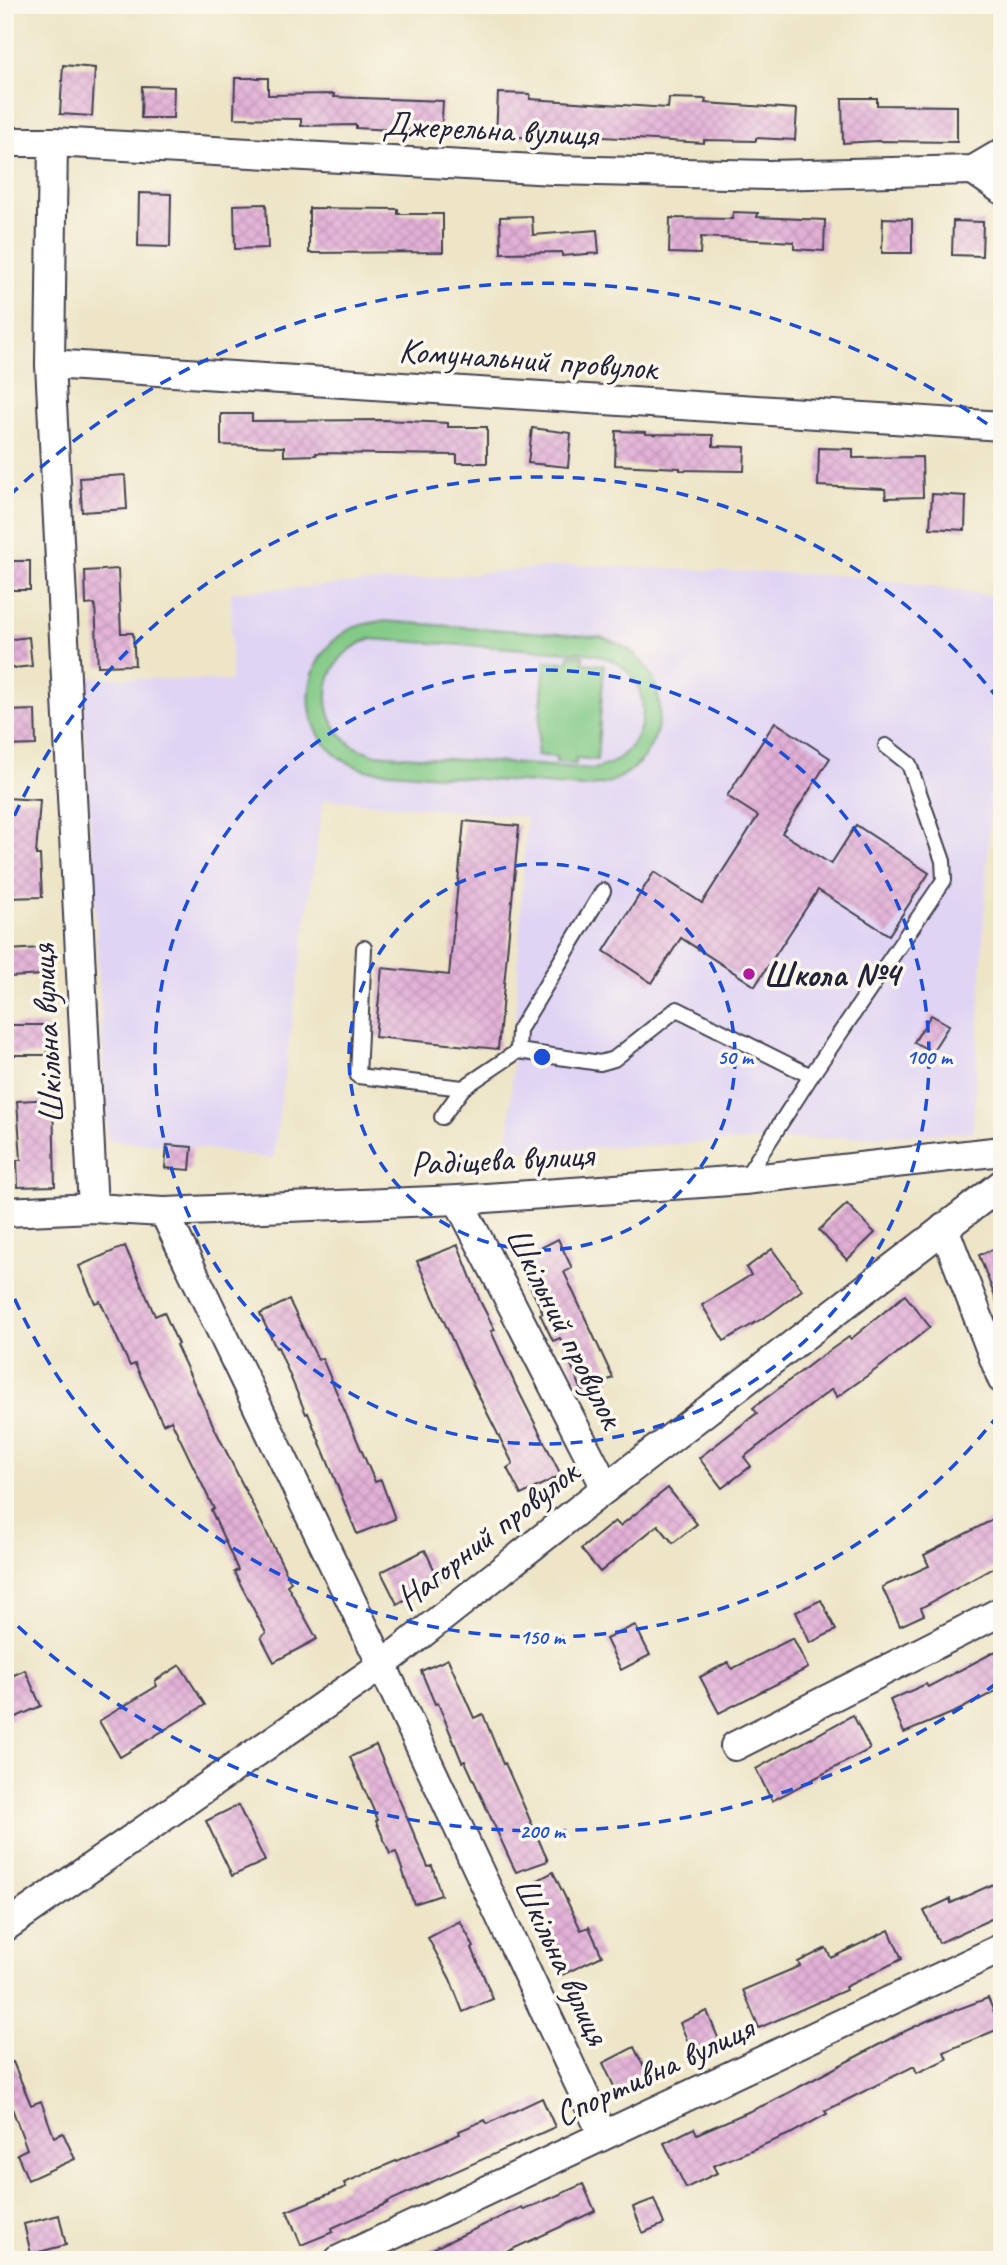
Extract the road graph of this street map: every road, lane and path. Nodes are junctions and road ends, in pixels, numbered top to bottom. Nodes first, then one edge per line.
1 (5, 142) edge
2 (53, 142) junction
3 (1002, 153) edge
4 (973, 170) junction
5 (1002, 190) edge
6 (50, 364) junction
7 (1002, 426) edge
8 (886, 746) dead end
9 (603, 891) dead end
10 (364, 948) dead end
11 (518, 1051) junction
12 (811, 1076) junction
13 (463, 1088) junction
14 (442, 1117) dead end
15 (1002, 1152) edge
16 (744, 1180) junction
17 (1002, 1184) edge
18 (458, 1200) junction
19 (93, 1208) junction
20 (5, 1212) edge
21 (164, 1212) junction
22 (944, 1228) junction
23 (1002, 1379) edge
24 (606, 1488) junction
25 (1002, 1611) edge
26 (382, 1665) junction
27 (735, 1746) dead end
28 (5, 1927) edge
29 (1002, 1948) edge
30 (603, 2135) junction
31 (339, 2260) edge

1 - 2 street, Джерельна вулиця
2 - 4 street, Джерельна вулиця
2 - 6 street, Шкільна вулиця
3 - 4 street
4 - 5 street
6 - 7 street, Комунальний провулок
6 - 19 street, Шкільна вулиця
8 - 12 lane
9 - 11 lane
10 - 13 lane
11 - 12 lane
11 - 13 lane
12 - 16 lane
13 - 14 lane
15 - 16 street, Радіщева вулиця
16 - 18 street, Радіщева вулиця
17 - 22 street, Нагорний провулок
18 - 21 street, Радіщева вулиця
18 - 24 street, Шкільний провулок
19 - 20 street, Радіщева вулиця
19 - 21 street, Радіщева вулиця
21 - 26 street, Шкільна вулиця
22 - 23 street
22 - 24 street, Нагорний провулок
24 - 26 street, Нагорний провулок
25 - 27 street
26 - 28 street, Нагорний провулок
26 - 30 street, Шкільна вулиця
29 - 30 street, Спортивна вулиця
30 - 31 street, Спортивна вулиця

